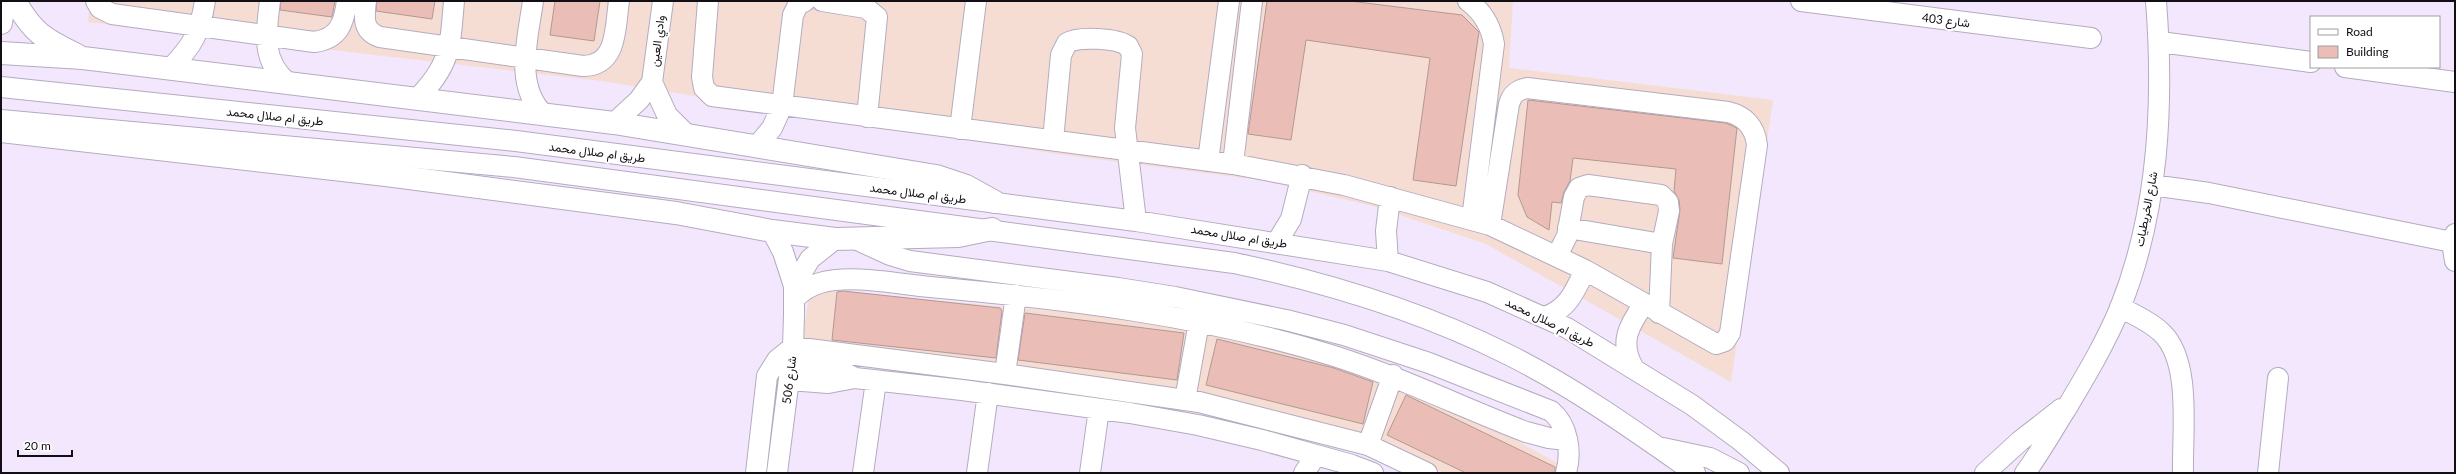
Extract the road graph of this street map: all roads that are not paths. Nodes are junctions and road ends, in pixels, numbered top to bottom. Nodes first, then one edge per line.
1 (4, 1) edge
2 (15, 1) edge
3 (96, 1) edge
4 (205, 1) edge
5 (270, 1) edge
6 (347, 1) edge
7 (366, 1) edge
8 (454, 1) edge
9 (533, 1) edge
10 (619, 1) edge
11 (663, 1) edge
12 (708, 1) edge
13 (805, 1) edge
14 (822, 1) edge
15 (976, 1) edge
16 (1229, 1) edge
17 (1252, 1) edge
18 (1468, 1) edge
19 (1801, 1) edge
20 (2156, 1) edge
21 (1, 23) edge
22 (201, 27) junction
23 (266, 35) junction
24 (2091, 38) dead end
25 (2160, 42) junction
26 (450, 48) junction
27 (1, 53) edge
28 (83, 58) junction
29 (526, 59) junction
30 (2310, 62) edge
31 (170, 68) junction
32 (2352, 68) edge
33 (652, 82) junction
34 (2455, 82) edge
35 (288, 83) junction
36 (1, 87) edge
37 (417, 99) junction
38 (782, 106) junction
39 (542, 114) junction
40 (867, 117) junction
41 (1, 120) edge
42 (614, 123) junction
43 (960, 129) junction
44 (1, 131) edge
45 (685, 133) junction
46 (1053, 140) junction
47 (757, 146) junction
48 (1126, 149) junction
49 (1208, 160) junction
50 (1233, 164) junction
51 (1302, 176) junction
52 (2152, 185) junction
53 (1390, 197) junction
54 (995, 202) junction
55 (1472, 219) junction
56 (1136, 221) junction
57 (1490, 225) junction
58 (1568, 228) junction
59 (992, 229) junction
60 (772, 231) junction
61 (844, 239) junction
62 (1277, 242) junction
63 (1662, 244) junction
64 (2454, 246) edge
65 (1557, 256) junction
66 (1388, 261) junction
67 (1585, 270) junction
68 (794, 293) junction
69 (1016, 295) junction
70 (2120, 307) junction
71 (1651, 308) junction
72 (1544, 317) junction
73 (1198, 322) junction
74 (792, 363) junction
75 (1633, 367) junction
76 (1005, 374) junction
77 (1392, 375) junction
78 (2278, 378) dead end
79 (876, 381) junction
80 (988, 393) junction
81 (1185, 400) junction
82 (2069, 403) junction
83 (1099, 409) junction
84 (1567, 440) junction
85 (1368, 444) junction
86 (1659, 448) junction
87 (1316, 455) junction
88 (756, 473) edge
89 (777, 473) edge
90 (863, 473) edge
91 (977, 473) edge
92 (1090, 473) edge
93 (1304, 473) edge
94 (1373, 473) edge
95 (1427, 473) edge
96 (1566, 473) edge
97 (1695, 473) edge
98 (1739, 473) edge
99 (1779, 473) edge
100 (1985, 473) edge
101 (2025, 473) edge
102 (2183, 473) edge
103 (2268, 473) edge

1 - 21 main road
2 - 28 main road
3 - 22 street
4 - 22 street
5 - 23 street
6 - 23 street
7 - 26 street
8 - 26 street
9 - 29 street
10 - 29 street
11 - 33 street, وادي العين
12 - 38 street
13 - 38 street
14 - 40 street
15 - 43 street
16 - 49 street
17 - 50 street
18 - 55 street
19 - 24 street, شارع 403
20 - 25 street, شارع الخريطيات
22 - 23 street
22 - 31 street
23 - 35 street
25 - 30 street
25 - 52 street, شارع الخريطيات
26 - 29 street
26 - 37 street
27 - 28 main road
28 - 31 main road
29 - 39 street
31 - 35 main road
32 - 34 street
33 - 42 street, وادي العين
33 - 45 street, وادي العين
35 - 37 main road
36 - 54 street, طريق ام صلال محمد
37 - 39 main road
38 - 40 street
38 - 47 street
39 - 42 main road
40 - 43 street
41 - 59 street, طريق ام صلال محمد
42 - 45 main road
43 - 46 street
44 - 60 main road
45 - 47 main road
46 - 48 street
46 - 48 street
47 - 54 main road
48 - 49 street
48 - 56 street
49 - 50 street
50 - 51 street
51 - 53 street
51 - 62 street
52 - 64 street
52 - 70 street, شارع الخريطيات
53 - 55 street
53 - 66 street
54 - 56 street, طريق ام صلال محمد
55 - 57 street
56 - 62 street, طريق ام صلال محمد
57 - 65 street
57 - 71 street
58 - 63 street
58 - 63 street
58 - 65 street
59 - 61 main road
59 - 86 street, طريق ام صلال محمد
60 - 61 main road
60 - 68 street, شارع 506
61 - 68 street
61 - 84 street
62 - 66 street, طريق ام صلال محمد
63 - 71 street
65 - 67 street
66 - 72 street, طريق ام صلال محمد
67 - 71 street
67 - 72 street
68 - 69 street
68 - 74 street, شارع 506
69 - 73 street
69 - 76 street
70 - 82 street, شارع الخريطيات
70 - 102 street
71 - 75 street
72 - 75 street, طريق ام صلال محمد
73 - 77 street
73 - 81 street
74 - 76 street
74 - 79 street
74 - 88 street
74 - 89 street, شارع 506
75 - 99 street, طريق ام صلال محمد
76 - 81 street
77 - 84 street
77 - 85 street
78 - 103 street
79 - 80 street
79 - 90 street
80 - 83 street
80 - 91 street
81 - 85 street
82 - 100 street, شارع الخريطيات
82 - 101 street, شارع الخريطيات
83 - 87 street
83 - 92 street
84 - 96 street
85 - 95 street
86 - 97 street, طريق ام صلال محمد
86 - 98 street
87 - 93 street
87 - 94 street

